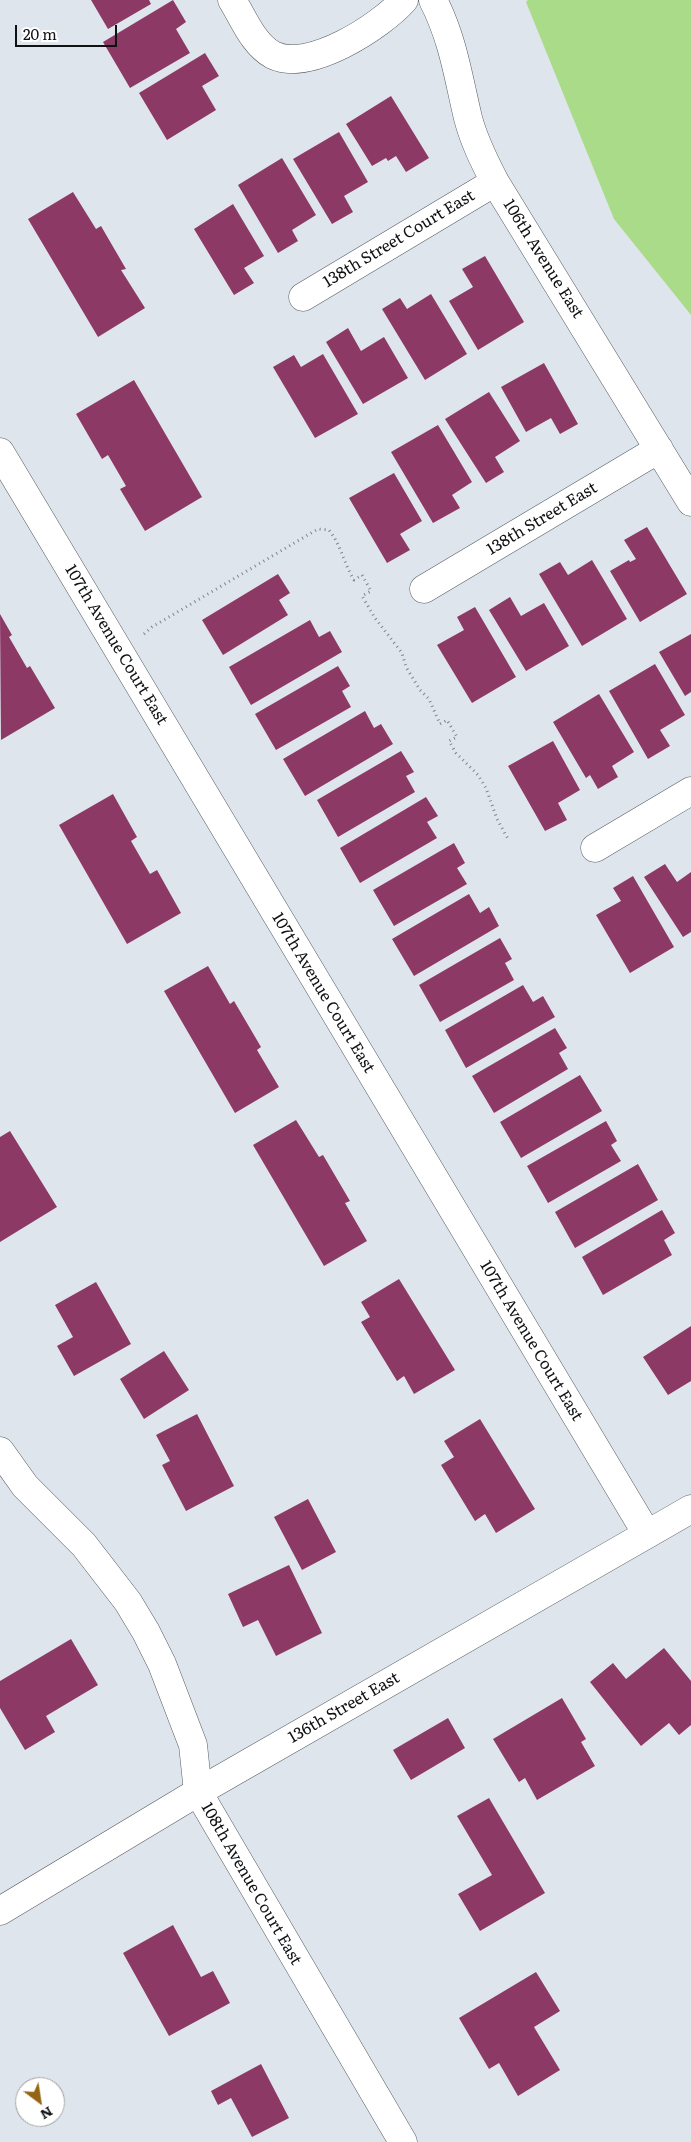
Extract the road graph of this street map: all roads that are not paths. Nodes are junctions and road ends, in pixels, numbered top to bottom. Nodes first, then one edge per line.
1 (232, 0) edge
2 (404, 0) edge
3 (433, 0) edge
4 (495, 182) junction
5 (303, 297) dead end
6 (659, 449) junction
7 (0, 452) edge
8 (691, 502) edge
9 (424, 589) dead end
10 (691, 791) edge
11 (595, 848) dead end
12 (0, 1451) edge
13 (691, 1508) edge
14 (647, 1534) junction
15 (198, 1792) junction
16 (0, 1911) edge
17 (403, 2142) edge

1 - 2 street
3 - 4 street, 106th Avenue East
4 - 5 street, 138th Street Court East
4 - 6 street, 106th Avenue East
6 - 8 street, 106th Avenue East
6 - 9 street, 138th Street East
7 - 14 street, 107th Avenue Court East
10 - 11 street
12 - 15 street, 108th Avenue Court East
13 - 14 street, 136th Street East
14 - 15 street, 136th Street East
15 - 16 street, 136th Street East
15 - 17 street, 108th Avenue Court East

